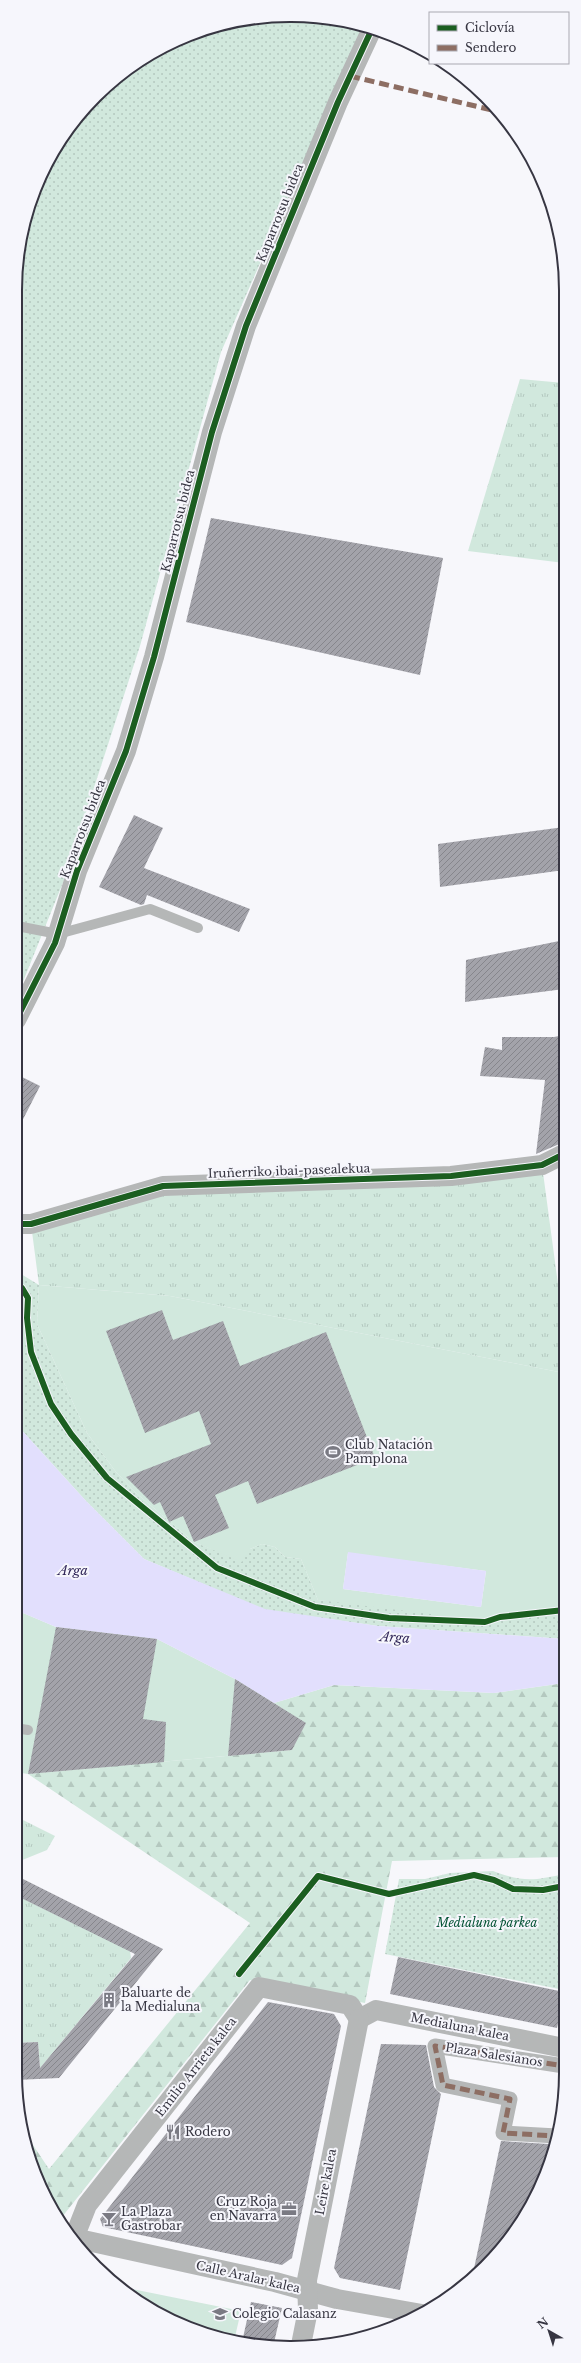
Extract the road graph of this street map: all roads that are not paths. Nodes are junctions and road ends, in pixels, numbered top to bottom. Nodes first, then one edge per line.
1 (370, 34) edge
2 (22, 927) edge
3 (198, 928) dead end
4 (58, 934) junction
5 (22, 1008) edge
6 (559, 1156) edge
7 (22, 1224) edge
8 (22, 1729) edge
9 (28, 1730) dead end
10 (359, 2019) junction
11 (559, 2047) edge
12 (559, 2065) edge
13 (551, 2136) edge
14 (76, 2234) edge
15 (80, 2239) edge
16 (308, 2291) junction
17 (411, 2312) edge
18 (302, 2340) edge

1 - 4 street, Kaparrotsu bidea
2 - 4 lane
3 - 4 lane
4 - 5 street, Kaparrotsu bidea
6 - 7 street, Iruñerriko ibai-pasealekua
8 - 9 lane
10 - 11 street, Medialuna kalea
10 - 14 street, Emilio Arrieta kalea
10 - 16 street, Leire kalea
12 - 13 street, Plaza Salesianos
15 - 16 street, Calle Aralar kalea
16 - 17 street, Calle Aralar kalea
16 - 18 street, Leire kalea

